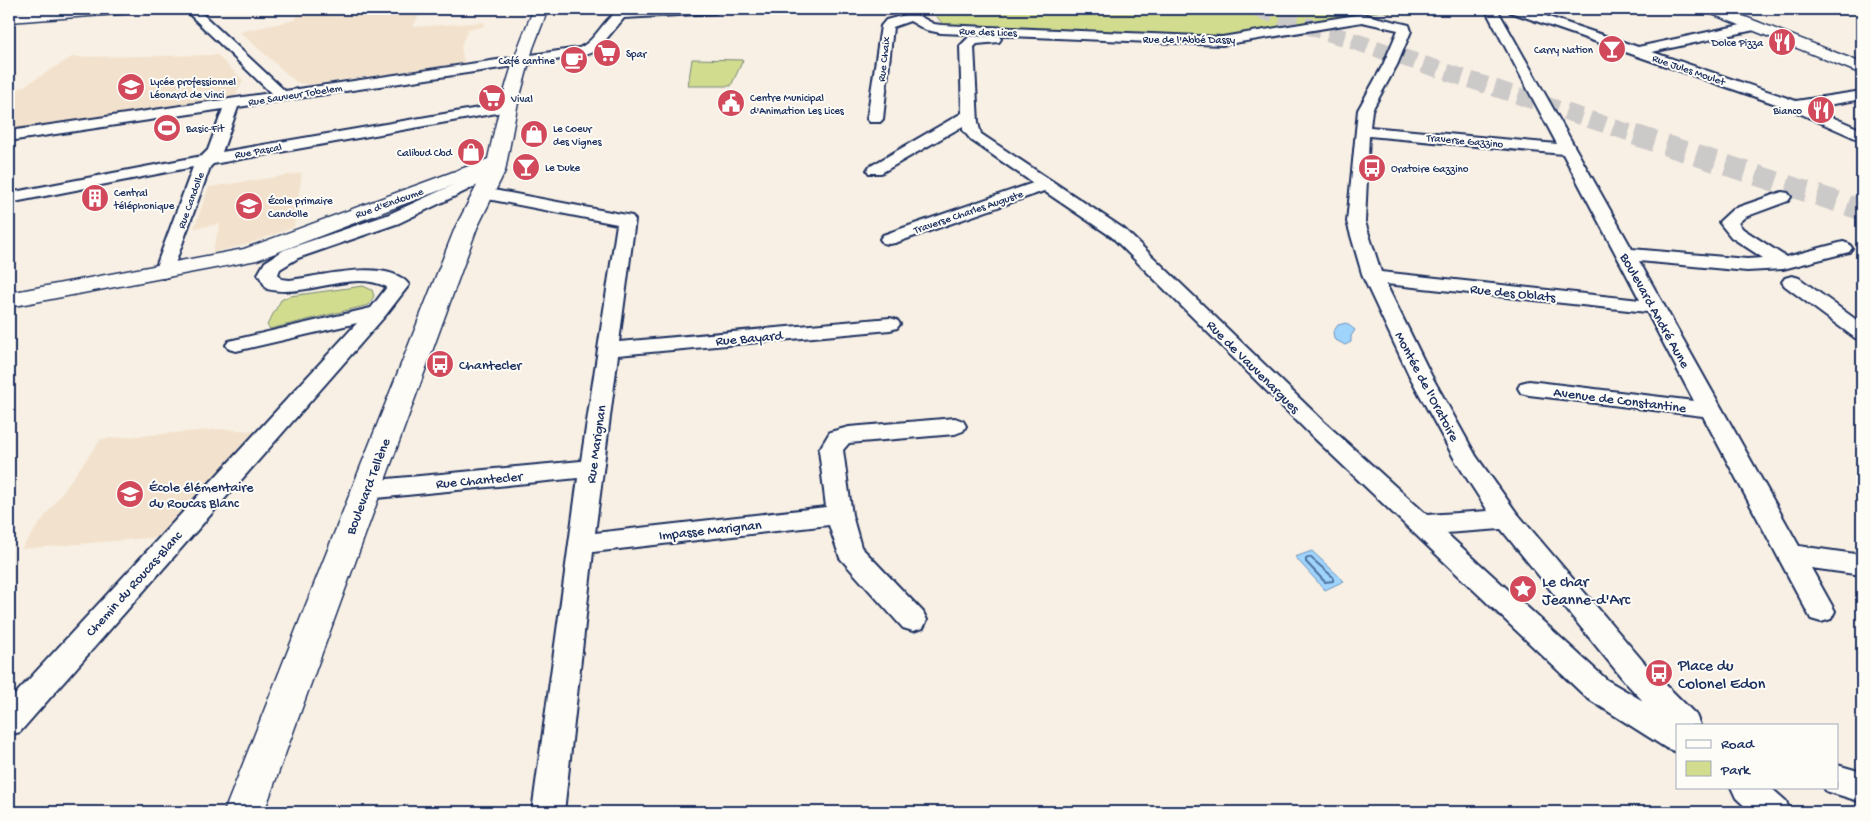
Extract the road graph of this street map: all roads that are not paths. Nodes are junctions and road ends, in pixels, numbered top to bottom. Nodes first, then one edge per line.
1 (123, 9) edge
2 (131, 9) edge
3 (190, 9) edge
4 (540, 9) edge
5 (715, 9) edge
6 (1491, 9) edge
7 (1514, 9) edge
8 (1712, 9) edge
9 (911, 13) edge
10 (9, 17) edge
11 (1362, 18) joint
12 (1755, 26) junction
13 (1075, 36) junction
14 (1639, 51) junction
15 (522, 61) junction
16 (1862, 69) edge
17 (281, 95) junction
18 (1862, 95) edge
19 (232, 104) junction
20 (1795, 106) junction
21 (508, 107) junction
22 (970, 115) junction
23 (875, 119) dead end
24 (1362, 131) junction
25 (9, 136) edge
26 (1862, 136) edge
27 (1568, 150) junction
28 (209, 160) junction
29 (875, 170) dead end
30 (491, 175) junction
31 (1047, 184) junction
32 (1782, 197) dead end
33 (9, 198) edge
34 (889, 239) dead end
35 (1843, 248) dead end
36 (1625, 254) junction
37 (1783, 263) junction
38 (163, 272) junction
39 (1372, 277) junction
40 (1792, 282) dead end
41 (9, 300) edge
42 (1654, 307) junction
43 (378, 312) junction
44 (890, 324) dead end
45 (1862, 334) edge
46 (236, 345) dead end
47 (607, 350) junction
48 (1529, 388) dead end
49 (1710, 410) junction
50 (955, 426) dead end
51 (591, 468) junction
52 (366, 490) junction
53 (839, 515) junction
54 (1507, 518) junction
55 (1420, 525) junction
56 (581, 544) junction
57 (1790, 556) junction
58 (1862, 565) edge
59 (1821, 611) dead end
60 (913, 620) dead end
61 (9, 722) edge
62 (1684, 724) edge
63 (1676, 737) edge
64 (1838, 780) edge
65 (1862, 787) edge
66 (1748, 788) edge
67 (244, 812) edge
68 (548, 812) edge
69 (1774, 812) edge

1 - 2 street
1 - 10 street
3 - 17 street
4 - 15 street
5 - 15 street, Rue Sauveur Tobelem
6 - 27 street, Boulevard André Aune
7 - 14 street, Rue Jules Moulet
8 - 12 street
9 - 13 street, Rue des Lices
9 - 23 street, Rue Chaix
11 - 13 street, Rue de l'Abbé Dassy
11 - 24 street, Montée de l'Oratoire
12 - 14 street
12 - 16 street
13 - 22 street, Rue de Vauvenargues
14 - 20 street, Rue Jules Moulet
15 - 17 street, Rue Sauveur Tobelem
15 - 21 street
17 - 19 street, Rue Sauveur Tobelem
18 - 20 street
19 - 25 street, Rue Sauveur Tobelem
19 - 28 street, Rue Candolle
20 - 26 street, Rue Jules Moulet
21 - 28 street, Rue Pascal
21 - 30 street
22 - 29 street
22 - 31 street, Rue de Vauvenargues
24 - 27 street, Traverse Gazzino
24 - 39 street, Montée de l'Oratoire
27 - 36 street, Boulevard André Aune
28 - 33 street, Rue Pascal
28 - 38 street, Rue Candolle
30 - 38 street, Rue d'Endoume
30 - 43 street, Chemin du Roucas-Blanc
30 - 47 street, Rue Marignan
30 - 52 street, Boulevard Tellène
31 - 34 street, Traverse Charles Auguste
31 - 55 street, Rue de Vauvenargues
32 - 37 street
35 - 37 street
36 - 37 street
36 - 42 street, Boulevard André Aune
38 - 41 street, Rue d'Endoume
39 - 42 street, Rue des Oblats
39 - 54 street, Montée de l'Oratoire
40 - 45 street
42 - 49 street, Boulevard André Aune
43 - 46 street
43 - 61 street, Chemin du Roucas-Blanc
44 - 47 street, Rue Bayard
47 - 51 street, Rue Marignan
48 - 49 street, Avenue de Constantine
49 - 57 street, Boulevard André Aune
50 - 53 street
51 - 52 street, Rue Chantecler
51 - 56 street, Rue Marignan
52 - 67 street, Boulevard Tellène
53 - 56 street, Impasse Marignan
53 - 60 street
54 - 55 street
54 - 62 street, Montée de l'Oratoire
55 - 63 street, Rue de Vauvenargues
56 - 68 street, Rue Marignan
57 - 58 street
57 - 59 street, Boulevard André Aune
64 - 65 street
66 - 69 street

